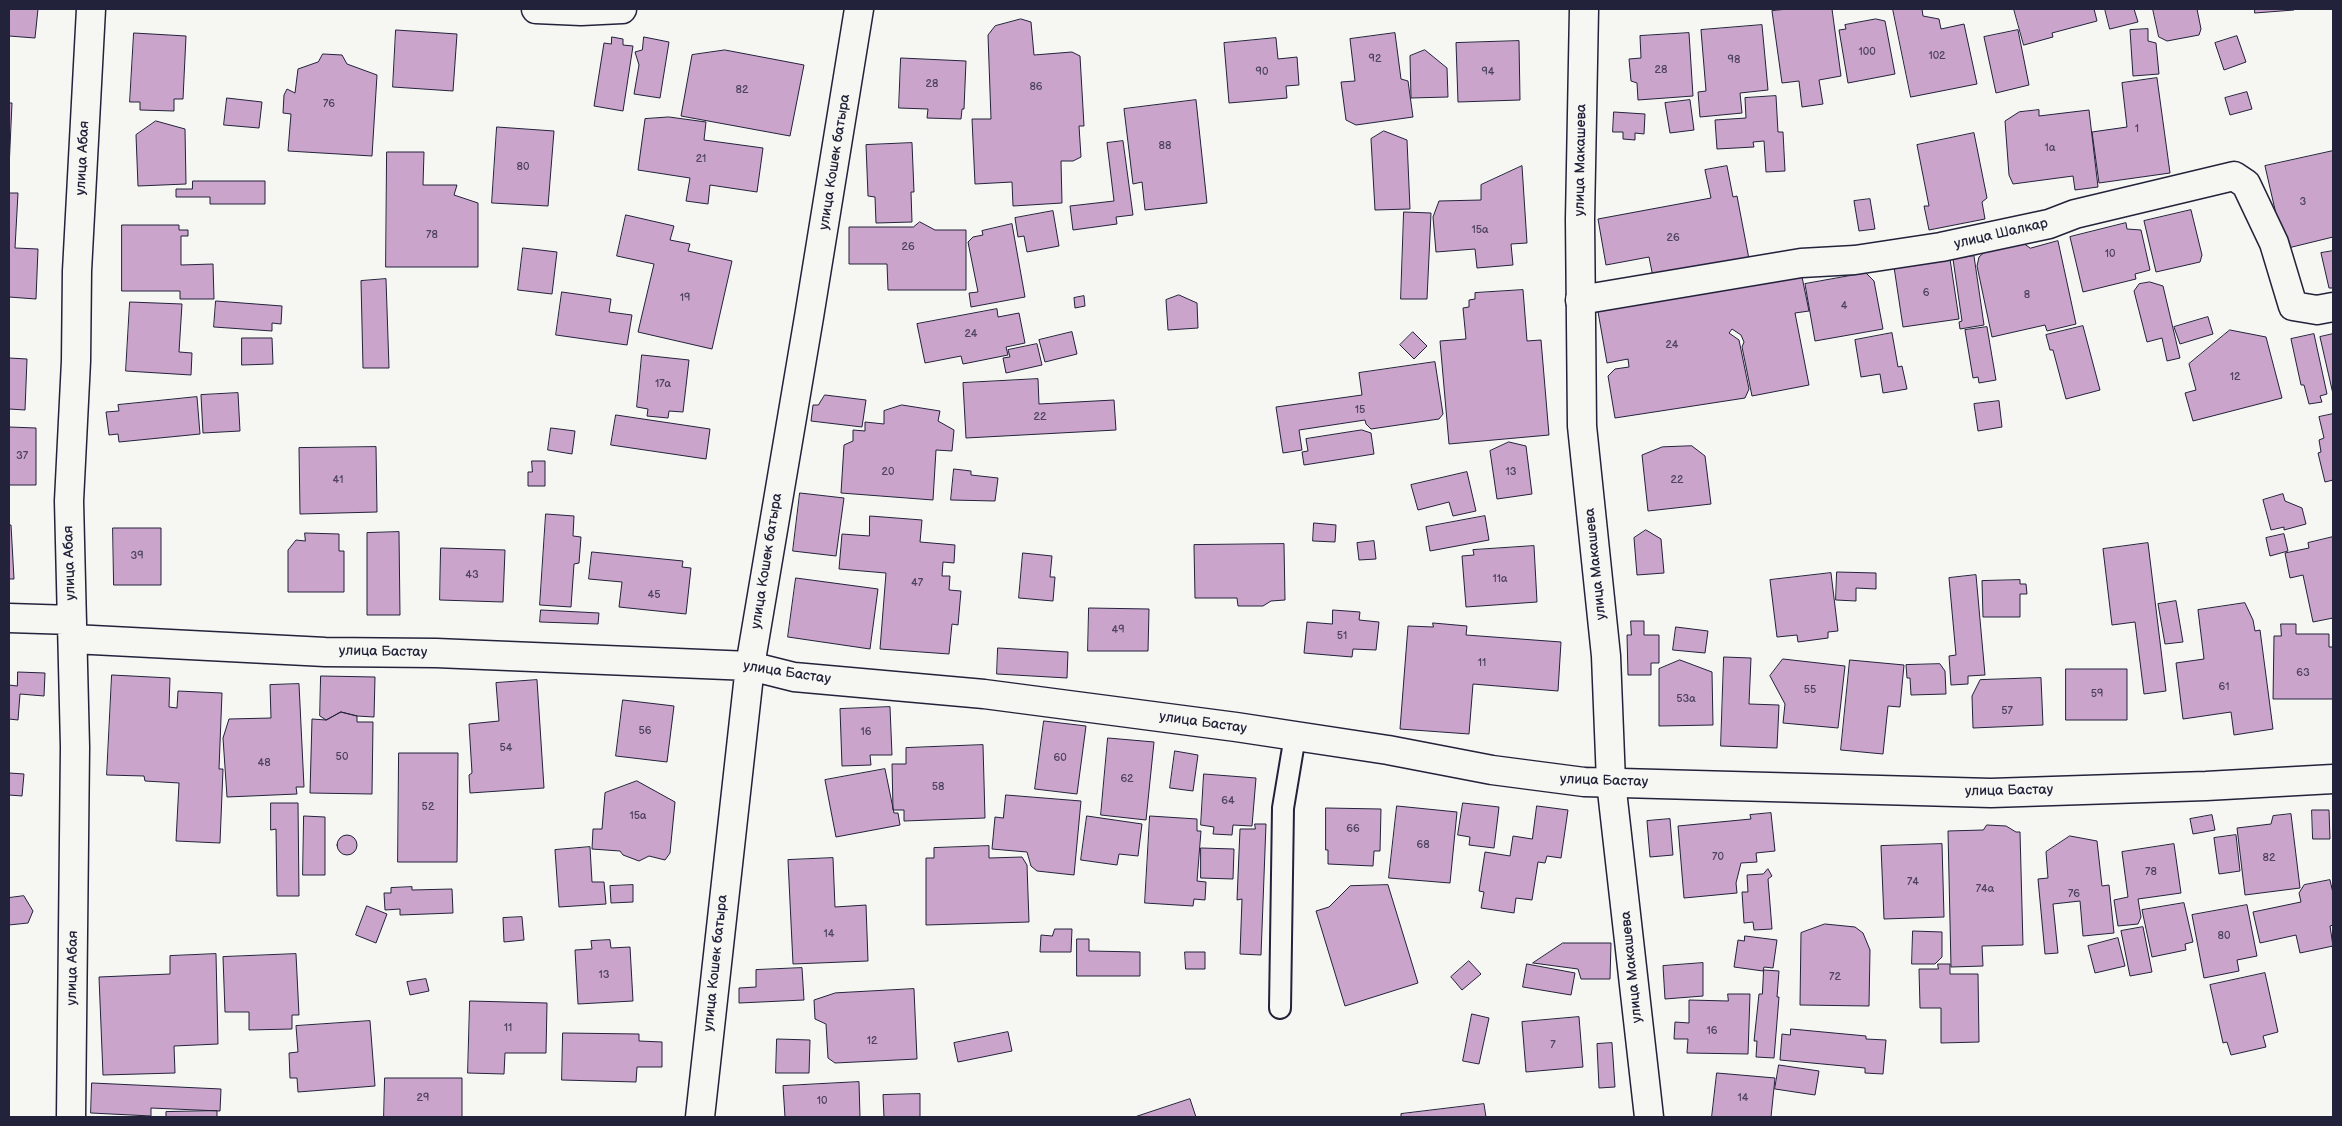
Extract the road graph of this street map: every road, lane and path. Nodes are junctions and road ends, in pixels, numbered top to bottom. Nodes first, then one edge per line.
1 (91, 9) edge
2 (536, 9) edge
3 (622, 9) edge
4 (858, 9) edge
5 (1584, 9) edge
6 (1580, 300) junction
7 (2333, 308) edge
8 (9, 618) edge
9 (72, 630) junction
10 (750, 666) junction
11 (1295, 736) junction
12 (2333, 779) edge
13 (1612, 782) junction
14 (1280, 1008) dead end
15 (71, 1117) edge
16 (700, 1117) edge
17 (1649, 1117) edge

1 - 9 street, улица Абая
2 - 3 street
4 - 10 street, улица Кошек батыра
5 - 6 street, улица Макашева
6 - 7 street, улица Шалкар
6 - 13 street, улица Макашева
8 - 9 street, улица Бастау
9 - 10 street, улица Бастау
9 - 15 street, улица Абая
10 - 11 street, улица Бастау
10 - 16 street, улица Кошек батыра
11 - 13 street, улица Бастау
11 - 14 lane
12 - 13 street, улица Бастау
13 - 17 street, улица Макашева

